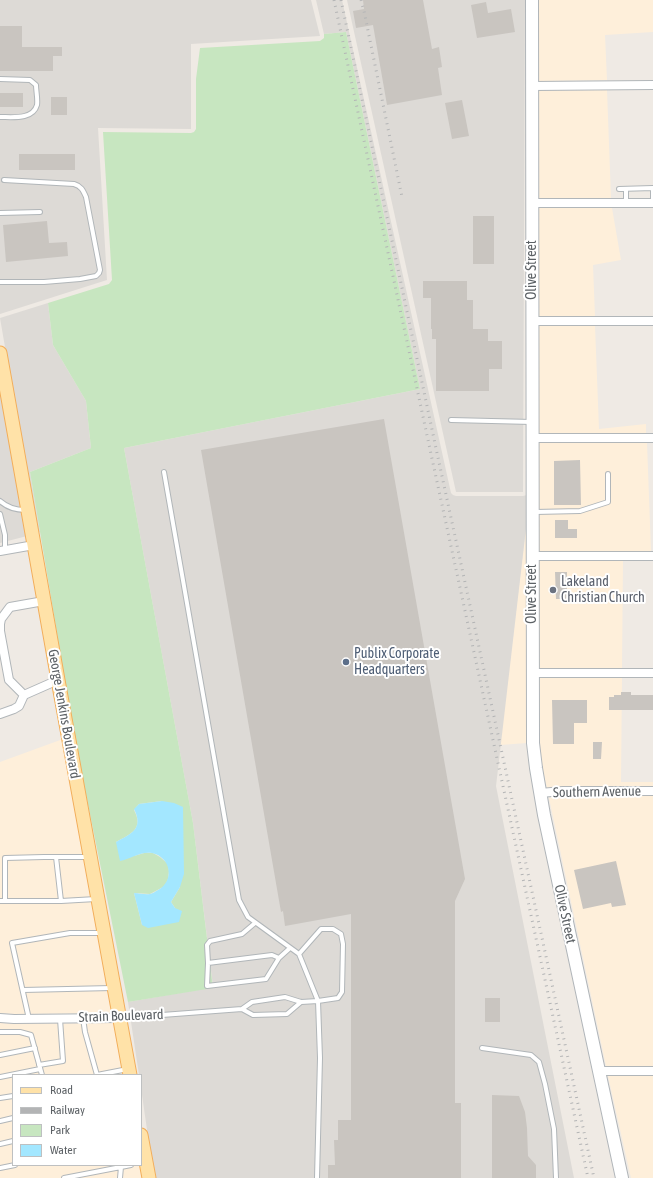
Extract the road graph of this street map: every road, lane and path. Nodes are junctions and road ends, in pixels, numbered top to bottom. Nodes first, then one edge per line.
1 (532, 0) edge
2 (0, 79) edge
3 (653, 85) edge
4 (532, 86) junction
5 (0, 117) edge
6 (4, 180) dead end
7 (626, 188) junction
8 (653, 188) edge
9 (619, 189) dead end
10 (531, 203) junction
11 (626, 203) junction
12 (653, 203) edge
13 (40, 212) dead end
14 (0, 213) edge
15 (0, 282) edge
16 (532, 321) junction
17 (653, 321) edge
18 (0, 353) edge
19 (3, 393) edge
20 (451, 420) dead end
21 (532, 422) junction
22 (532, 438) junction
23 (653, 438) edge
24 (164, 472) dead end
25 (608, 474) dead end
26 (0, 501) edge
27 (28, 510) junction
28 (532, 512) junction
29 (0, 514) edge
30 (34, 545) junction
31 (2, 551) edge
32 (532, 556) junction
33 (653, 556) edge
34 (44, 601) junction
35 (532, 673) junction
36 (653, 673) edge
37 (58, 680) junction
38 (24, 695) junction
39 (0, 714) edge
40 (653, 791) edge
41 (540, 793) junction
42 (56, 857) junction
43 (90, 857) junction
44 (98, 898) junction
45 (2, 901) edge
46 (61, 901) junction
47 (255, 923) junction
48 (104, 933) junction
49 (290, 948) junction
50 (299, 954) junction
51 (280, 958) junction
52 (208, 963) junction
53 (114, 988) junction
54 (23, 990) junction
55 (318, 1001) junction
56 (301, 1002) junction
57 (242, 1009) junction
58 (0, 1018) edge
59 (60, 1018) junction
60 (83, 1018) junction
61 (120, 1018) junction
62 (29, 1019) junction
63 (0, 1032) edge
64 (35, 1048) junction
65 (482, 1048) dead end
66 (0, 1055) edge
67 (40, 1067) junction
68 (599, 1071) junction
69 (653, 1071) edge
70 (130, 1072) edge
71 (42, 1074) edge
72 (97, 1074) edge
73 (108, 1074) edge
74 (0, 1077) edge
75 (12, 1096) edge
76 (0, 1098) edge
77 (12, 1118) edge
78 (0, 1121) edge
79 (12, 1141) edge
80 (0, 1144) edge
81 (142, 1148) edge
82 (143, 1160) edge
83 (12, 1166) edge
84 (121, 1166) edge
85 (0, 1168) edge
86 (64, 1178) edge
87 (120, 1178) edge
88 (149, 1178) edge
89 (317, 1178) edge
90 (556, 1178) edge
91 (622, 1178) edge

1 - 4 main road, Olive Street
2 - 5 lane
3 - 4 street
4 - 10 main road, Olive Street
6 - 15 lane
7 - 8 lane
7 - 9 lane
7 - 11 lane
8 - 12 lane
10 - 11 street
10 - 16 main road, Olive Street
11 - 12 street
13 - 14 lane
16 - 17 street
16 - 21 main road, Olive Street
18 - 19 main road, George Jenkins Boulevard
19 - 27 main road, George Jenkins Boulevard
20 - 21 lane
21 - 22 main road, Olive Street
22 - 23 street
22 - 28 main road, Olive Street
24 - 47 lane
25 - 28 lane
26 - 27 lane
27 - 30 main road, George Jenkins Boulevard
28 - 32 main road, Olive Street
29 - 31 lane
30 - 31 street
30 - 34 main road, George Jenkins Boulevard
32 - 33 street
32 - 35 main road, Olive Street
34 - 37 main road, George Jenkins Boulevard
34 - 38 street
35 - 36 street
35 - 41 main road, Olive Street
37 - 38 street
37 - 43 main road, George Jenkins Boulevard
38 - 39 street
40 - 41 street, Southern Avenue
41 - 68 main road, Olive Street
42 - 43 lane
42 - 45 lane
42 - 46 lane
43 - 44 main road, George Jenkins Boulevard
44 - 46 lane
44 - 48 main road, George Jenkins Boulevard
45 - 46 lane
47 - 49 lane
47 - 52 lane
48 - 53 main road, George Jenkins Boulevard
48 - 54 lane
49 - 50 lane
49 - 51 lane
50 - 55 lane
50 - 55 lane, Strain Boulevard
51 - 52 lane
51 - 52 lane
53 - 54 lane
53 - 61 main road, George Jenkins Boulevard
54 - 62 lane
55 - 56 lane, Strain Boulevard
55 - 89 lane
56 - 57 lane, Strain Boulevard
56 - 57 lane, Strain Boulevard
57 - 61 lane, Strain Boulevard
58 - 62 street, Strain Boulevard
59 - 60 street, Strain Boulevard
59 - 62 street, Strain Boulevard
59 - 67 lane
60 - 61 street, Strain Boulevard
60 - 72 lane
61 - 70 main road, George Jenkins Boulevard
63 - 64 lane
64 - 66 lane
64 - 67 lane
65 - 90 lane
67 - 71 lane
67 - 74 lane
68 - 69 street
68 - 91 main road, Olive Street
70 - 73 lane
75 - 76 lane
77 - 78 lane
79 - 80 lane
81 - 82 main road
82 - 88 main road
83 - 85 lane
84 - 86 lane
84 - 87 lane

